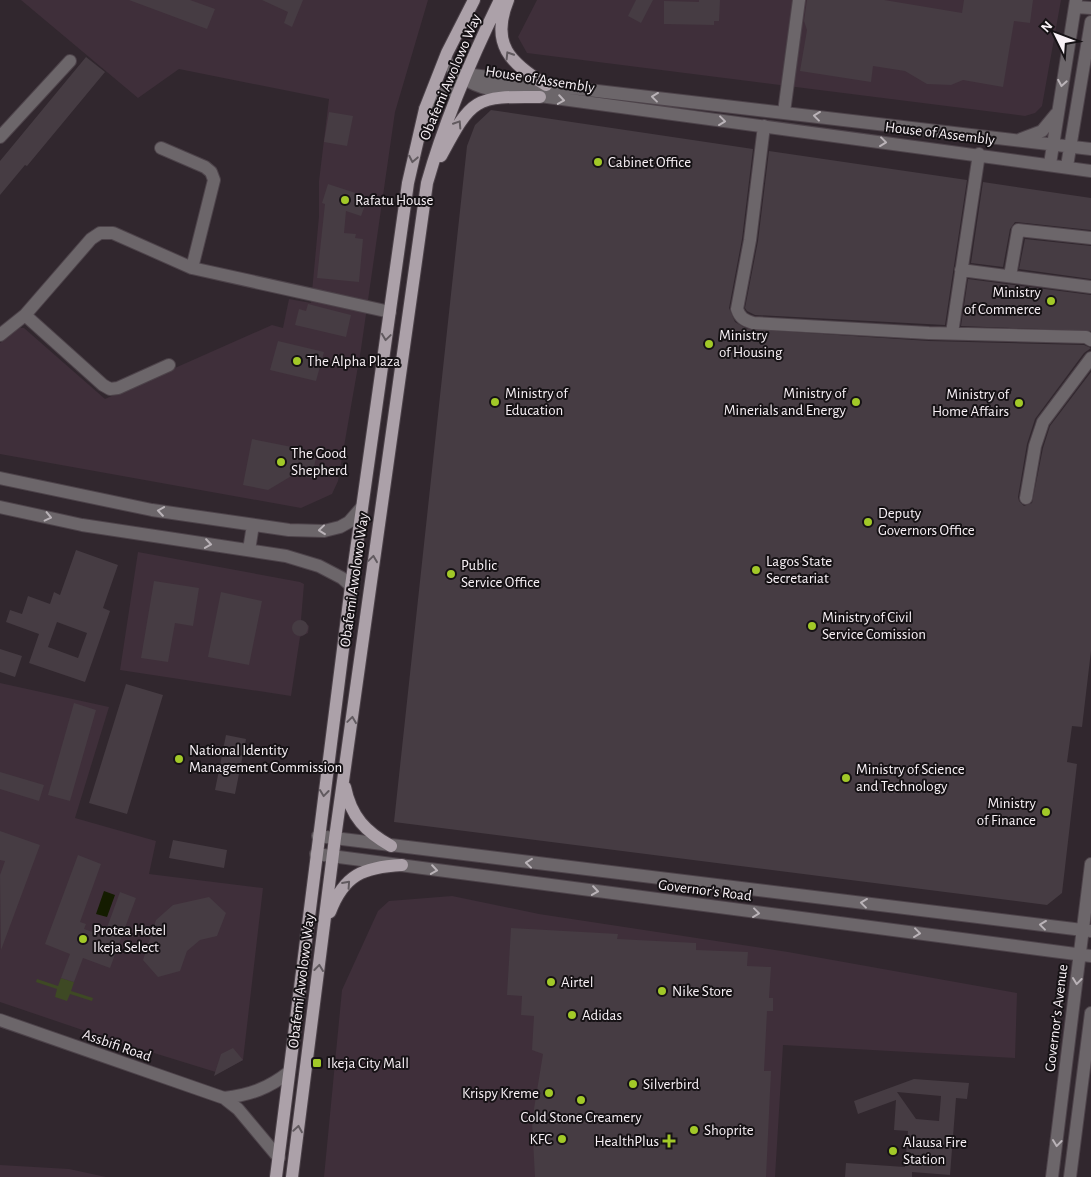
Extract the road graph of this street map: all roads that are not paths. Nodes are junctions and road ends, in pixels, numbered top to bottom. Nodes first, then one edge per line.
1 (474, 0) edge
2 (500, 0) edge
3 (508, 0) edge
4 (799, 0) edge
5 (1076, 3) edge
6 (1091, 8) edge
7 (1091, 22) edge
8 (445, 59) junction
9 (70, 61) dead end
10 (464, 77) junction
11 (543, 91) junction
12 (425, 109) junction
13 (784, 112) junction
14 (1058, 112) junction
15 (764, 126) junction
16 (0, 137) edge
17 (1016, 140) junction
18 (1052, 144) junction
19 (1070, 146) junction
20 (161, 148) dead end
21 (1091, 149) edge
22 (979, 154) junction
23 (1050, 164) junction
24 (1067, 166) junction
25 (1091, 170) edge
26 (426, 182) junction
27 (1091, 238) edge
28 (192, 268) junction
29 (961, 270) junction
30 (1010, 276) junction
31 (1091, 287) edge
32 (390, 312) junction
33 (25, 315) junction
34 (952, 333) junction
35 (0, 335) edge
36 (1091, 340) edge
37 (1091, 358) edge
38 (169, 365) dead end
39 (0, 478) edge
40 (1026, 498) dead end
41 (362, 507) junction
42 (5, 508) edge
43 (0, 520) edge
44 (253, 525) junction
45 (249, 550) junction
46 (351, 586) junction
47 (344, 779) junction
48 (318, 836) junction
49 (335, 838) junction
50 (391, 846) junction
51 (316, 854) junction
52 (333, 856) junction
53 (1091, 864) edge
54 (402, 865) junction
55 (324, 926) junction
56 (1087, 931) edge
57 (1086, 955) edge
58 (1091, 1013) edge
59 (0, 1020) edge
60 (289, 1072) junction
61 (224, 1098) junction
62 (279, 1158) junction
63 (276, 1177) edge
64 (292, 1177) edge
65 (1052, 1177) edge
66 (1070, 1177) edge

1 - 8 main road, Obafemi Awolowo Way
2 - 10 main road, Obafemi Awolowo Way
11 -> 3 main road
4 - 13 street
5 - 6 street
5 -> 14 street
7 - 19 street
8 - 10 street
8 - 12 main road, Obafemi Awolowo Way
9 - 16 street
10 - 11 street, House of Assembly
10 - 12 street
10 - 26 main road, Obafemi Awolowo Way
13 -> 11 street, House of Assembly
11 -> 15 street, House of Assembly
26 -> 11 main road
12 -> 32 main road, Obafemi Awolowo Way
17 -> 13 street, House of Assembly
14 - 17 street
14 - 18 street
15 -> 22 street, House of Assembly
15 - 34 street
17 - 18 street, House of Assembly
18 - 19 street, House of Assembly
18 - 23 street
19 - 21 street, House of Assembly
19 - 24 street
20 - 28 street
22 - 23 street, House of Assembly
22 - 29 street
23 - 24 street, House of Assembly
24 - 25 street, House of Assembly
47 -> 26 main road, Obafemi Awolowo Way
27 - 30 street
28 - 32 street
28 - 33 street
29 - 30 street
29 - 34 street
30 - 31 street
32 -> 41 main road, Obafemi Awolowo Way
33 - 35 street
33 - 38 street
34 - 36 street
37 - 40 street
44 -> 39 street
41 -> 44 street
41 - 46 main road, Obafemi Awolowo Way
42 - 43 street
42 -> 45 street
44 - 45 street
45 - 46 street
46 -> 48 main road, Obafemi Awolowo Way
47 - 49 main road, Obafemi Awolowo Way
47 - 50 main road
48 - 49 street, Governor's Road
48 - 51 main road, Obafemi Awolowo Way
49 - 50 street, Governor's Road
49 - 52 main road, Obafemi Awolowo Way
56 -> 50 street, Governor's Road
51 - 52 street, Governor's Road
51 - 60 main road, Obafemi Awolowo Way
52 - 54 street, Governor's Road
52 - 55 main road, Obafemi Awolowo Way
53 - 56 street, Governor's Avenue
55 -> 54 main road
54 -> 57 street, Governor's Road
64 -> 55 main road, Obafemi Awolowo Way
56 - 57 street, Governor's Avenue
57 -> 65 street, Governor's Avenue
58 - 66 street
59 - 61 street, Assbifi Road
60 - 61 street
60 - 62 main road, Obafemi Awolowo Way
61 - 62 street
62 - 63 main road, Obafemi Awolowo Way

